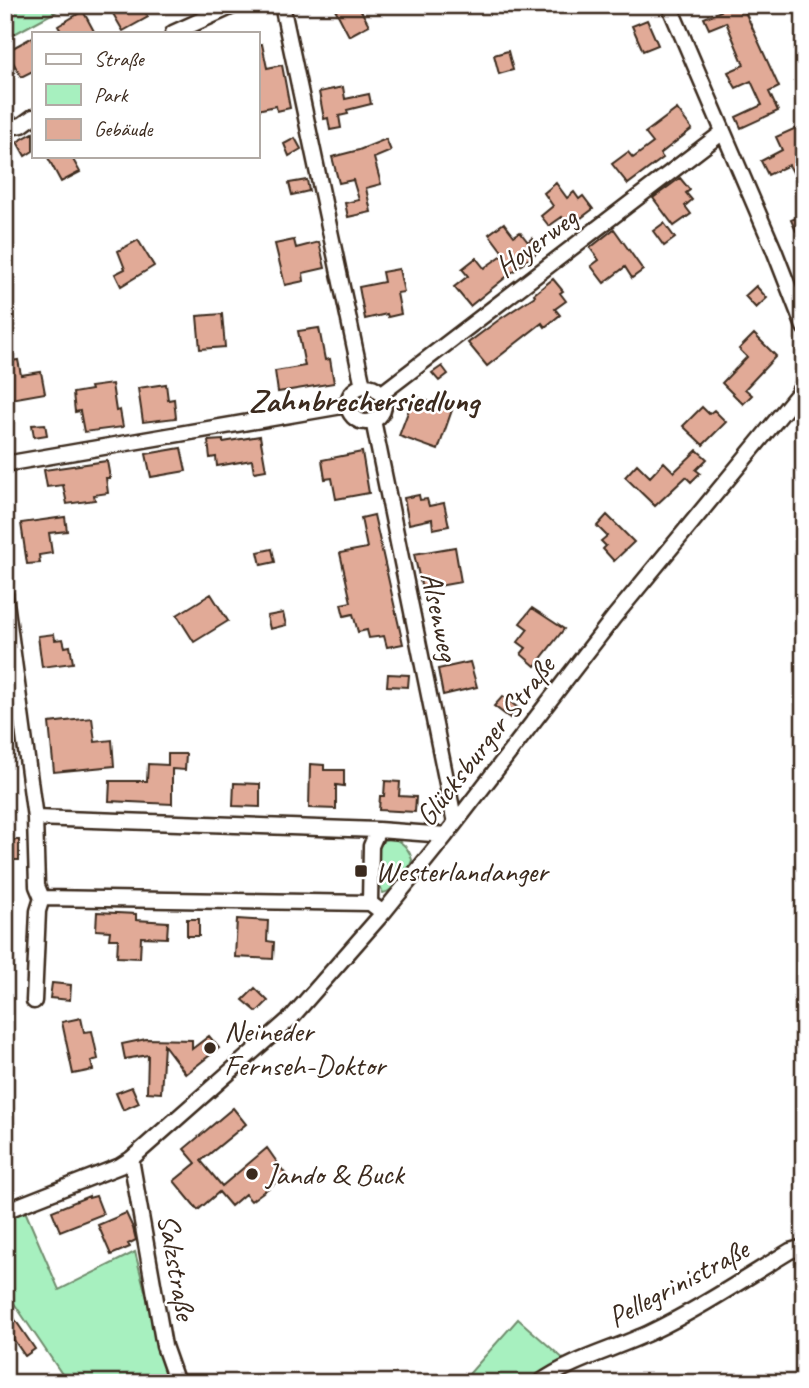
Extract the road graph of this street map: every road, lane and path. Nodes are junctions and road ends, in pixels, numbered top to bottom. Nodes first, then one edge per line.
1 (235, 5) edge
2 (282, 5) edge
3 (669, 5) edge
4 (175, 32) edge
5 (32, 118) edge
6 (5, 128) edge
7 (723, 132) junction
8 (804, 327) edge
9 (804, 383) edge
10 (363, 386) junction
11 (381, 394) junction
12 (348, 405) junction
13 (373, 420) junction
14 (5, 464) edge
15 (5, 594) edge
16 (35, 818) junction
17 (455, 823) junction
18 (379, 830) junction
19 (446, 835) junction
20 (42, 898) junction
21 (370, 903) junction
22 (383, 913) junction
23 (34, 1001) dead end
24 (131, 1159) junction
25 (5, 1211) edge
26 (804, 1247) edge
27 (177, 1383) edge
28 (539, 1383) edge

1 - 4 street
2 - 10 street
3 - 7 street
5 - 6 street
7 - 8 street
7 - 11 street, Hoyerweg
9 - 17 street, Glücksburger Straße
10 - 11 street
10 - 12 street
11 - 13 street, Alsenweg
12 - 13 street
12 - 14 street
13 - 17 street, Alsenweg
15 - 16 street
16 - 18 street
16 - 20 street
17 - 19 street, Glücksburger Straße
18 - 19 street
18 - 21 street
19 - 22 street, Glücksburger Straße
20 - 21 street
20 - 23 street
21 - 22 street
22 - 24 street, Glücksburger Straße
24 - 25 street, Glücksburger Straße
24 - 27 street, Salzstraße
26 - 28 street, Pellegrinistraße

